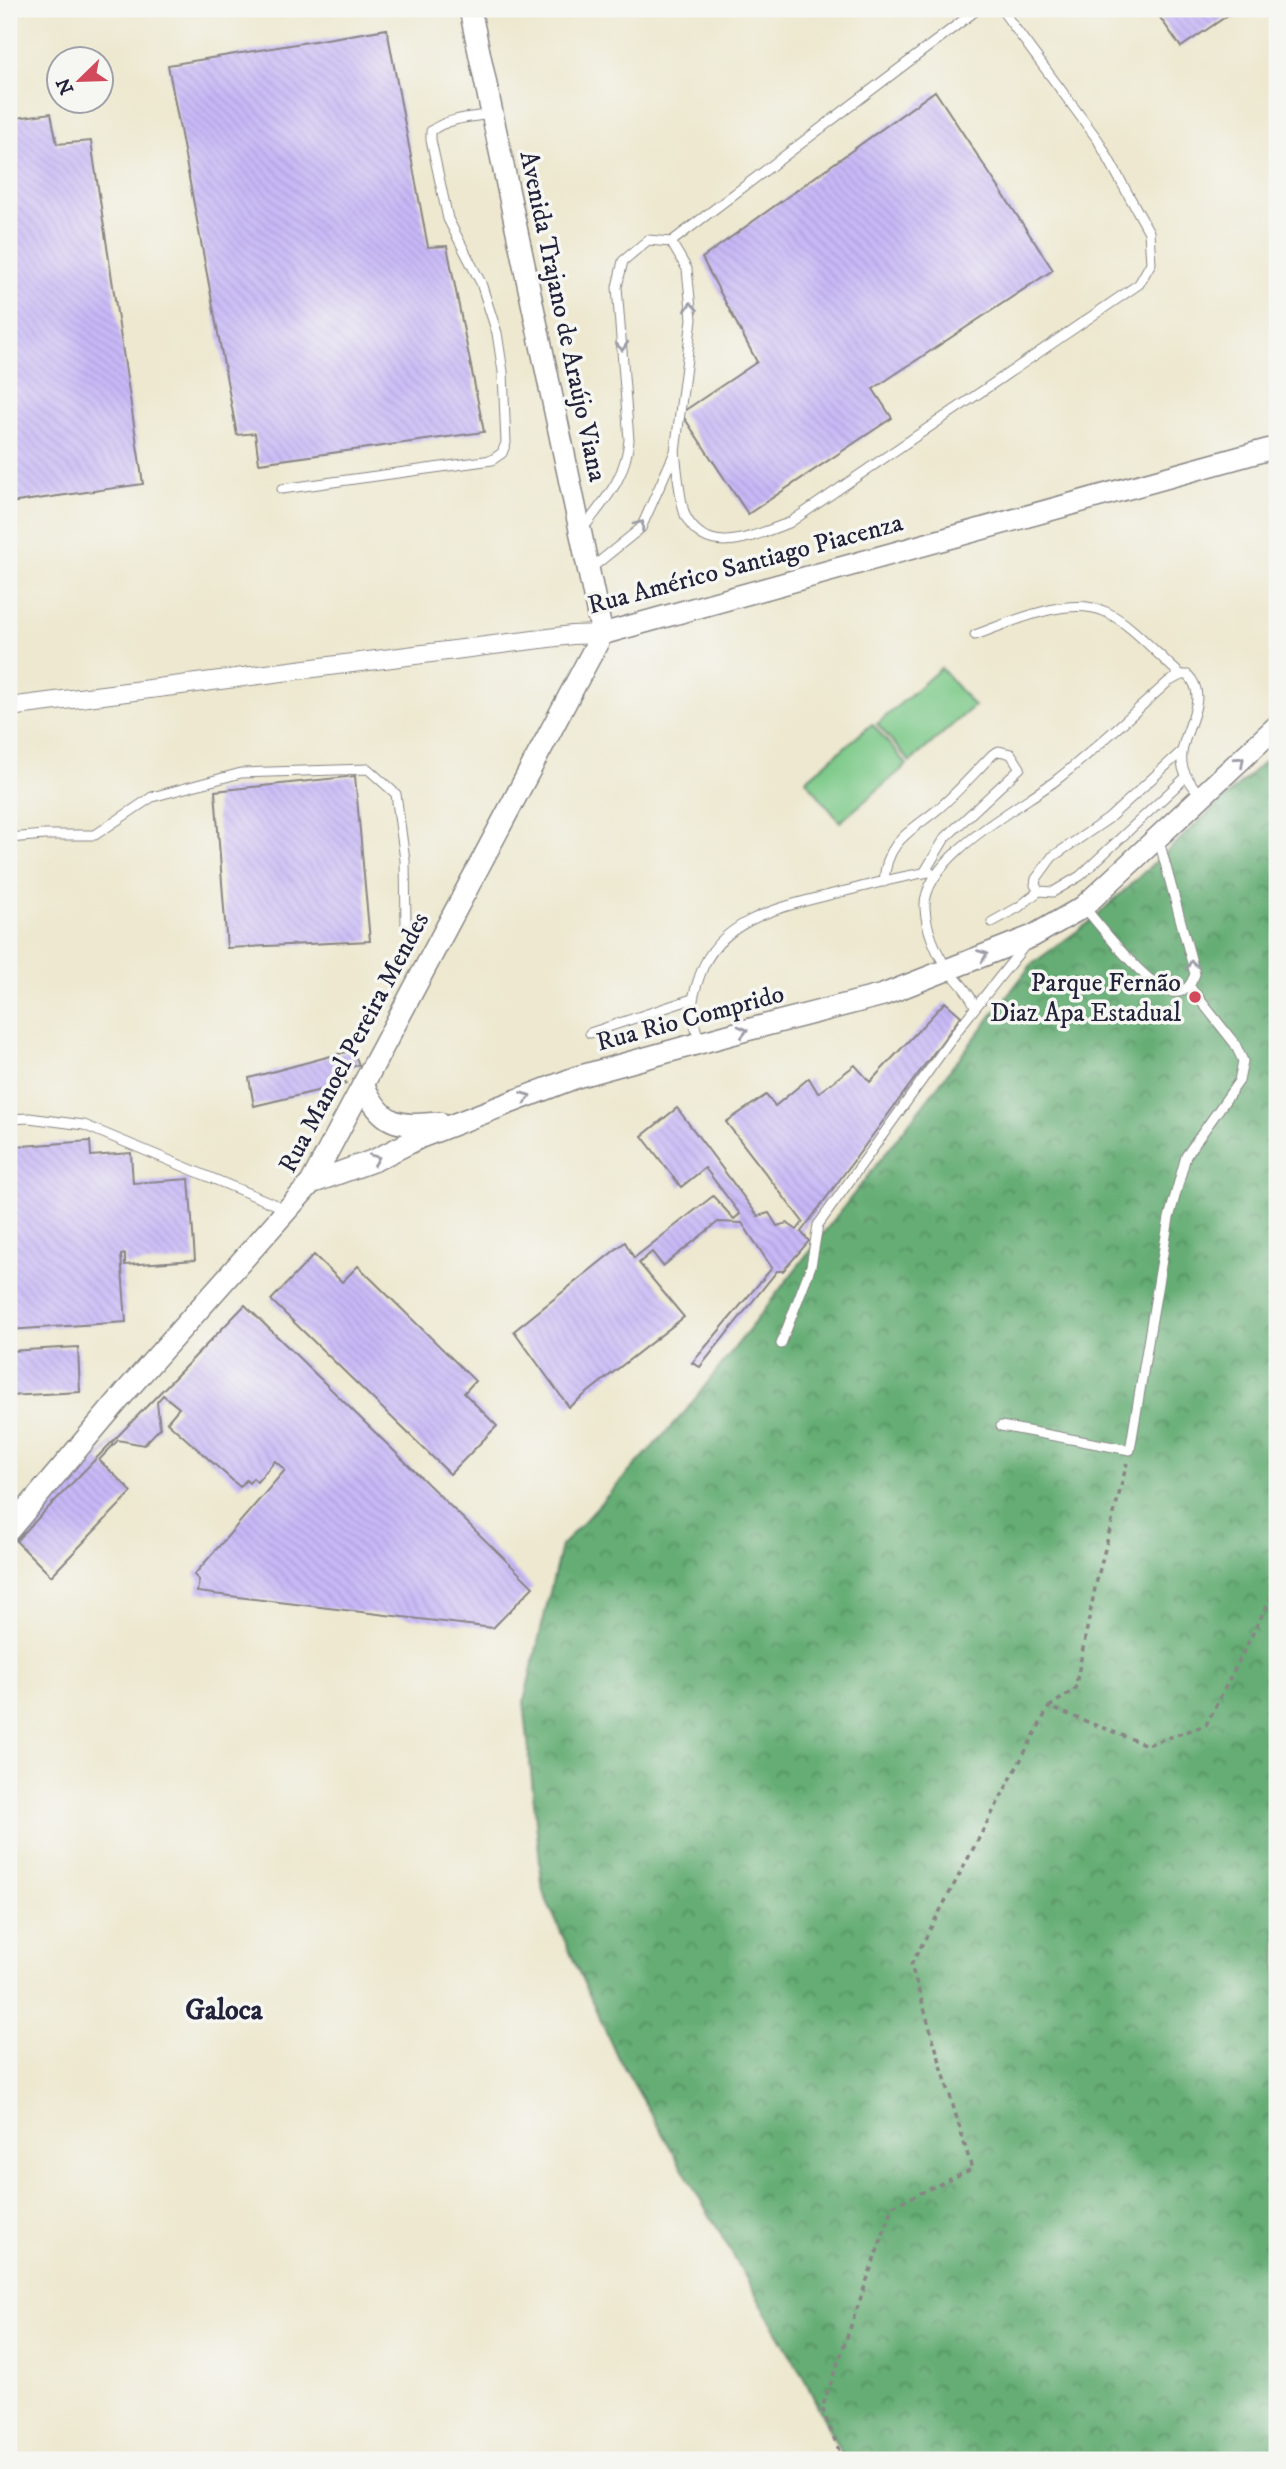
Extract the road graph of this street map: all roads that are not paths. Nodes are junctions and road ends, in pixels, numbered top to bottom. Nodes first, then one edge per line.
1 (470, 9) edge
2 (978, 9) edge
3 (1001, 9) edge
4 (492, 114) junction
5 (671, 242) junction
6 (1277, 447) edge
7 (675, 452) junction
8 (282, 489) dead end
9 (581, 531) junction
10 (589, 570) junction
11 (603, 634) junction
12 (975, 635) dead end
13 (1181, 675) junction
14 (9, 707) edge
15 (1277, 726) edge
16 (1182, 751) junction
17 (1186, 776) junction
18 (1202, 796) junction
19 (1158, 836) junction
20 (9, 838) edge
21 (939, 871) junction
22 (924, 873) junction
23 (884, 882) junction
24 (1039, 891) junction
25 (1083, 906) junction
26 (992, 922) dead end
27 (405, 925) dead end
28 (1033, 936) junction
29 (948, 970) junction
30 (1190, 987) junction
31 (692, 999) junction
32 (975, 1006) junction
33 (590, 1033) dead end
34 (700, 1043) junction
35 (363, 1085) junction
36 (9, 1119) edge
37 (462, 1121) junction
38 (311, 1184) junction
39 (288, 1210) junction
40 (781, 1344) dead end
41 (1001, 1426) dead end
42 (9, 1530) edge

1 - 4 street, Avenida Trajano de Araújo Viana
2 - 5 lane
3 - 7 lane
4 - 8 lane
4 - 9 street, Avenida Trajano de Araújo Viana
7 -> 5 lane
5 -> 9 lane
6 - 11 street, Rua Américo Santiago Piacenza
10 -> 7 lane
9 - 10 street, Avenida Trajano de Araújo Viana
10 - 11 street, Avenida Trajano de Araújo Viana
11 - 14 street, Rua Américo Santiago Piacenza
11 - 35 street, Rua Manoel Pereira Mendes
12 - 13 lane
13 - 16 lane
13 - 21 lane
18 -> 15 street, Rua Rio Comprido
16 - 17 lane
16 - 24 lane
17 - 18 lane
17 - 24 lane
18 - 19 street, Rua Rio Comprido
19 - 25 street, Rua Rio Comprido
30 -> 19 lane
20 - 27 lane
21 - 22 lane
21 - 29 lane
22 - 23 lane
22 - 23 lane
23 - 31 lane
24 - 26 lane
25 - 28 street, Rua Rio Comprido
25 - 30 lane
29 -> 28 street, Rua Rio Comprido
28 - 32 lane
29 - 32 lane
34 -> 29 street, Rua Rio Comprido
30 - 41 lane
31 - 33 lane
31 - 34 lane
32 - 40 lane
37 -> 34 street, Rua Rio Comprido
35 - 37 street
35 - 38 street, Rua Manoel Pereira Mendes
36 - 39 lane
38 -> 37 street, Rua Rio Comprido
38 - 39 street, Rua Manoel Pereira Mendes
39 - 42 street, Rua Manoel Pereira Mendes

